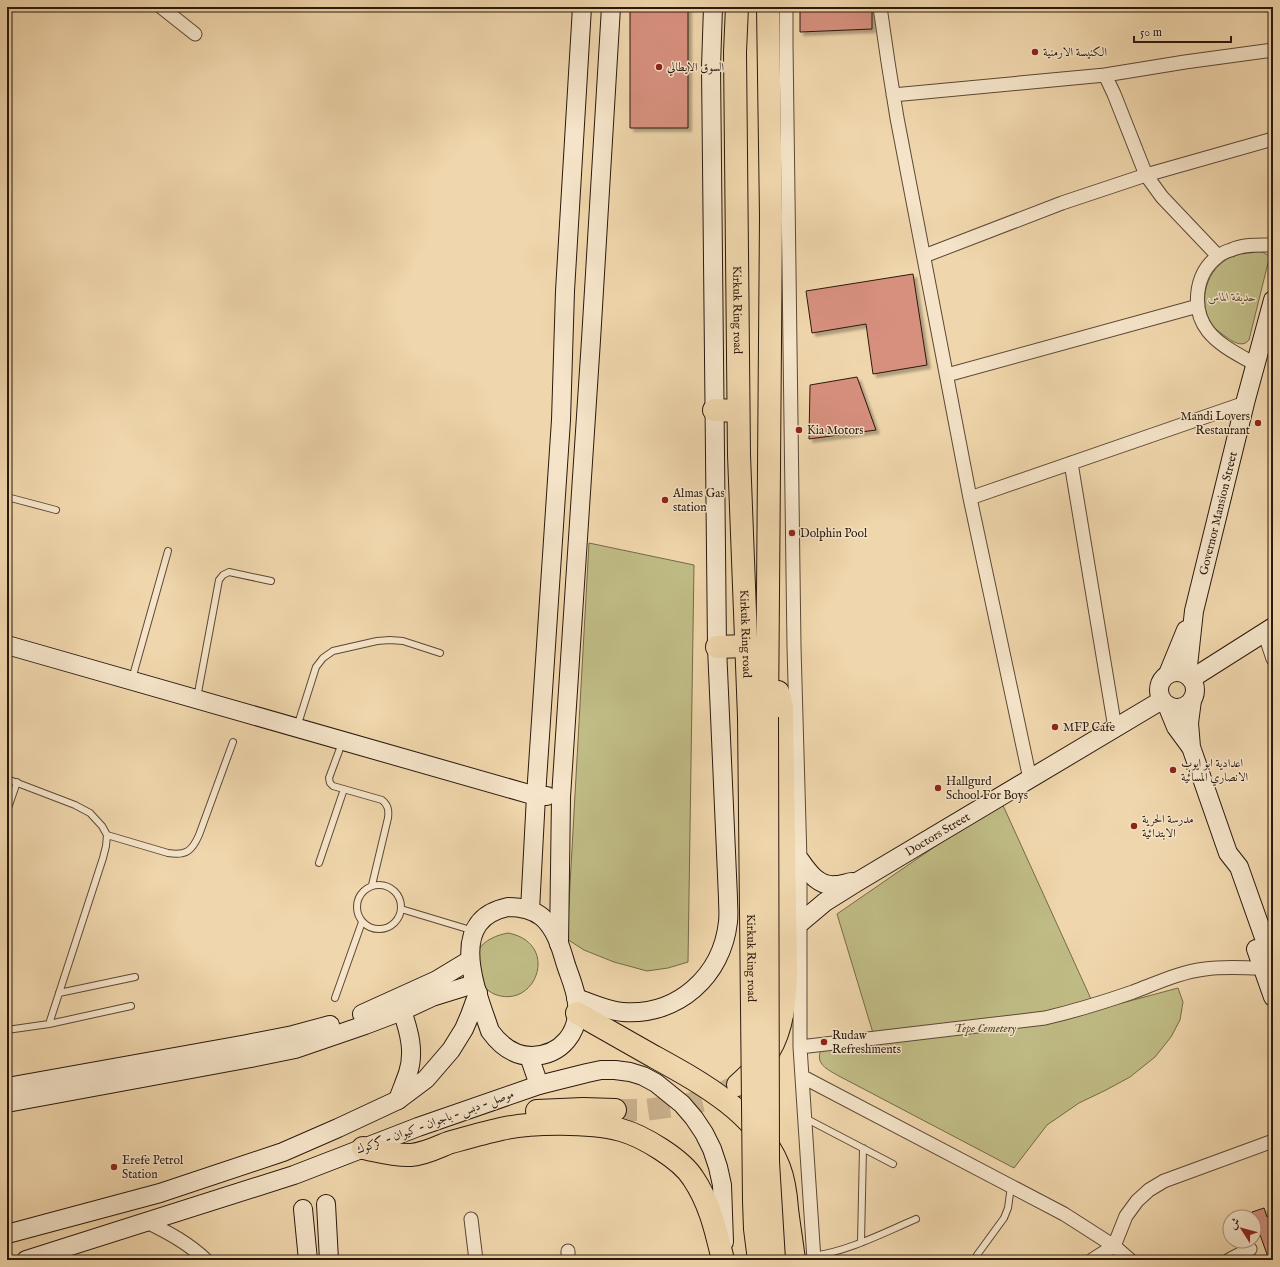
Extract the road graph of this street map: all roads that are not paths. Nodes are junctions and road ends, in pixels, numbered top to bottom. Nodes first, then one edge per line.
1 (161, 7) edge
2 (582, 7) edge
3 (611, 7) edge
4 (713, 7) edge
5 (736, 7) edge
6 (768, 7) edge
7 (786, 7) edge
8 (880, 7) edge
9 (194, 34) dead end
10 (1273, 50) edge
11 (735, 52) junction
12 (768, 52) junction
13 (1105, 75) junction
14 (893, 95) junction
15 (1273, 140) edge
16 (1146, 175) junction
17 (1273, 245) edge
18 (924, 256) junction
19 (1218, 256) junction
20 (1198, 306) junction
21 (1272, 310) edge
22 (1255, 364) junction
23 (947, 375) junction
24 (1245, 403) junction
25 (714, 410) junction
26 (738, 411) junction
27 (1071, 463) junction
28 (7, 497) edge
29 (970, 498) junction
30 (56, 510) dead end
31 (168, 551) dead end
32 (271, 581) dead end
33 (1194, 611) junction
34 (1268, 629) edge
35 (7, 645) edge
36 (746, 646) junction
37 (717, 647) junction
38 (440, 653) dead end
39 (1273, 659) edge
40 (767, 670) junction
41 (1168, 674) junction
42 (1190, 677) junction
43 (132, 681) junction
44 (197, 700) junction
45 (1192, 700) junction
46 (1165, 702) junction
47 (758, 717) junction
48 (297, 728) junction
49 (1115, 728) junction
50 (343, 741) junction
51 (233, 742) dead end
52 (1191, 747) junction
53 (7, 778) edge
54 (1030, 779) junction
55 (17, 782) junction
56 (344, 789) junction
57 (536, 796) junction
58 (561, 797) junction
59 (7, 811) edge
60 (107, 835) junction
61 (1228, 853) junction
62 (800, 860) junction
63 (319, 863) dead end
64 (857, 882) junction
65 (372, 885) junction
66 (401, 909) junction
67 (530, 910) junction
68 (362, 922) junction
69 (800, 923) junction
70 (1266, 930) edge
71 (474, 932) junction
72 (559, 944) junction
73 (470, 960) junction
74 (1268, 966) edge
75 (135, 977) dead end
76 (476, 989) junction
77 (59, 993) junction
78 (1273, 997) edge
79 (335, 998) dead end
80 (577, 1005) junction
81 (131, 1006) dead end
82 (402, 1011) junction
83 (49, 1024) junction
84 (7, 1030) edge
85 (800, 1047) junction
86 (249, 1051) junction
87 (529, 1056) junction
88 (803, 1077) junction
89 (539, 1085) junction
90 (738, 1085) tunnel mouth
91 (7, 1087) edge
92 (398, 1100) junction
93 (7, 1102) edge
94 (615, 1110) tunnel mouth
95 (805, 1118) junction
96 (1273, 1141) edge
97 (372, 1144) junction
98 (863, 1148) junction
99 (893, 1164) dead end
100 (1011, 1186) junction
101 (326, 1204) dead end
102 (303, 1209) dead end
103 (916, 1219) dead end
104 (471, 1220) dead end
105 (147, 1222) junction
106 (7, 1234) edge
107 (861, 1242) junction
108 (1114, 1246) junction
109 (1250, 1249) dead end
110 (977, 1255) dead end
111 (807, 1259) edge
112 (26, 1260) edge
113 (206, 1260) edge
114 (308, 1260) edge
115 (329, 1260) edge
116 (476, 1260) edge
117 (724, 1260) edge
118 (755, 1260) edge
119 (759, 1260) edge
120 (771, 1260) edge
121 (774, 1260) edge
122 (1092, 1260) edge
123 (1130, 1260) edge
124 (1229, 1260) edge

1 - 9 street
2 - 57 main road
3 - 58 main road
4 - 25 main road
5 - 11 highway, Kirkuk Ring road
6 - 12 highway, Kirkuk Ring road
7 - 62 street
8 - 14 street
10 - 13 street
11 - 12 highway
11 - 26 highway, Kirkuk Ring road
12 - 40 highway, Kirkuk Ring road
13 - 14 street
13 - 16 street
14 - 18 street
15 - 16 street
16 - 18 street
16 - 19 street
17 - 19 street
18 - 23 street
19 - 20 street
20 - 22 street
20 - 23 street
21 - 22 main road, Governor Mansion Street
22 - 24 main road, Governor Mansion Street
23 - 29 street
24 - 27 street
24 - 33 main road, Governor Mansion Street
25 - 26 highway
25 - 37 main road
26 - 36 highway, Kirkuk Ring road
27 - 29 street
27 - 49 street
28 - 30 lane
29 - 54 street
31 - 43 lane
32 - 44 lane
33 - 41 main road, Governor Mansion Street
33 - 42 main road, Governor Mansion Street
34 - 39 street
34 - 42 main road
35 - 43 main road
36 - 37 highway
36 - 47 highway, Kirkuk Ring road
37 - 80 main road
38 - 48 lane
40 - 47 highway, Kirkuk Ring road
40 - 90 highway
41 - 42 main road
41 - 46 main road, Governor Mansion Street
42 - 45 main road, Governor Mansion Street
43 - 44 main road
44 - 48 main road
45 - 46 main road
45 - 52 main road, Governor Mansion Street
46 - 49 main road, Doctors Street
46 - 52 main road, Governor Mansion Street
47 - 119 highway, Kirkuk Ring road, bridge
47 - 121 highway, Kirkuk Ring road, bridge
48 - 50 main road
49 - 54 main road, Doctors Street
50 - 56 lane
50 - 57 main road
51 - 60 lane
52 - 61 main road, Governor Mansion Street
53 - 55 lane
54 - 64 main road, Doctors Street
55 - 59 lane
55 - 60 lane
56 - 63 lane
56 - 65 lane
57 - 58 main road
57 - 67 main road
58 - 72 main road
60 - 77 lane
61 - 70 main road, Governor Mansion Street
61 - 74 main road, Governor Mansion Street
62 - 64 main road, Doctors Street
62 - 69 street
64 - 69 main road, Doctors Street
65 - 66 lane
65 - 68 lane
66 - 68 lane
66 - 71 lane
67 - 71 main road
67 - 72 main road
68 - 79 lane
69 - 85 street
70 - 74 main road, Governor Mansion Street
71 - 73 main road
72 - 80 main road
73 - 76 main road
73 - 86 main road
74 - 78 main road, Governor Mansion Street
74 - 85 street
75 - 77 lane
76 - 82 main road
76 - 87 main road
76 - 92 main road
77 - 83 lane
80 - 87 main road
80 - 111 highway
81 - 83 lane
82 - 86 main road
82 - 92 main road
83 - 84 lane
85 - 88 street
86 - 91 main road
86 - 93 main road
87 - 89 main road
88 - 95 street
88 - 100 street
89 - 97 main road, موصل - دبس - باجوان - كيوان - كركوك
89 - 117 main road, موصل - دبس - باجوان - كيوان - كركوك
92 - 106 main road
94 - 97 highway
95 - 98 lane
95 - 111 street
96 - 108 street
97 - 105 main road, موصل - دبس - باجوان - كيوان - كركوك
97 - 117 highway
98 - 99 lane
98 - 107 lane
100 - 108 street
100 - 110 lane
101 - 115 main road
102 - 114 main road
103 - 107 lane
104 - 116 street
105 - 112 main road, موصل - دبس - باجوان - كيوان - كركوك
105 - 113 street
107 - 111 lane
108 - 122 street
108 - 123 street
109 - 124 street
118 - 120 highway

